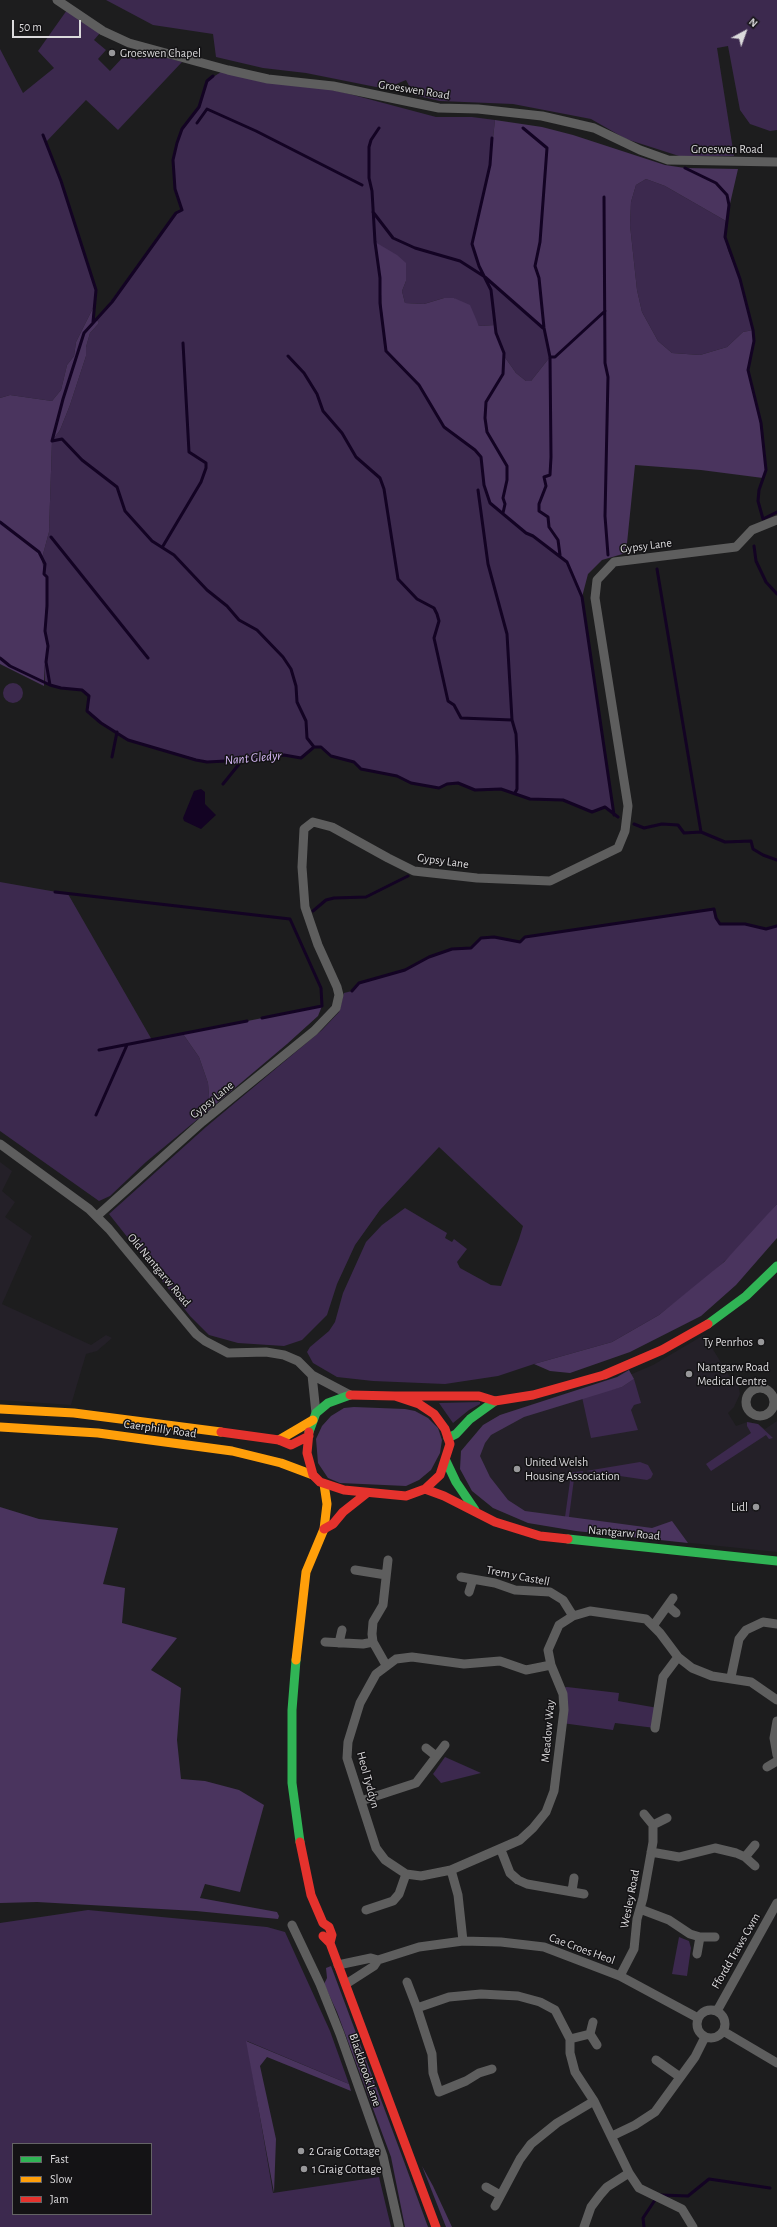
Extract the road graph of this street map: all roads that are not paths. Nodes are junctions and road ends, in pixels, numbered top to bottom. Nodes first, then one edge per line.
1 (57, 0) edge
2 (777, 162) edge
3 (777, 520) edge
4 (0, 1144) edge
5 (97, 1216) junction
6 (777, 1266) edge
7 (312, 1375) junction
8 (350, 1395) junction
9 (395, 1396) junction
10 (495, 1401) junction
11 (0, 1409) edge
12 (315, 1417) junction
13 (0, 1427) edge
14 (309, 1436) junction
15 (448, 1438) junction
16 (279, 1440) junction
17 (446, 1462) junction
18 (313, 1475) junction
19 (324, 1484) junction
20 (425, 1489) junction
21 (367, 1493) junction
22 (475, 1510) junction
23 (324, 1529) junction
24 (388, 1560) dead end
25 (777, 1562) edge
26 (355, 1570) dead end
27 (386, 1575) junction
28 (462, 1577) dead end
29 (473, 1579) junction
30 (469, 1592) dead end
31 (673, 1598) dead end
32 (668, 1606) junction
33 (676, 1613) dead end
34 (573, 1616) junction
35 (777, 1624) edge
36 (653, 1626) junction
37 (342, 1630) dead end
38 (325, 1642) dead end
39 (373, 1642) junction
40 (339, 1643) junction
41 (678, 1657) junction
42 (386, 1665) junction
43 (551, 1665) junction
44 (731, 1677) junction
45 (777, 1700) edge
46 (777, 1721) edge
47 (655, 1728) dead end
48 (445, 1745) dead end
49 (426, 1748) dead end
50 (777, 1755) edge
51 (436, 1756) junction
52 (777, 1761) edge
53 (767, 1767) dead end
54 (361, 1801) junction
55 (644, 1814) dead end
56 (667, 1818) dead end
57 (653, 1825) junction
58 (755, 1845) dead end
59 (501, 1850) junction
60 (651, 1852) junction
61 (745, 1857) junction
62 (755, 1866) dead end
63 (451, 1870) junction
64 (406, 1874) junction
65 (574, 1878) dead end
66 (572, 1892) junction
67 (584, 1894) dead end
68 (777, 1903) edge
69 (640, 1909) junction
70 (366, 1910) dead end
71 (292, 1925) dead end
72 (700, 1937) junction
73 (715, 1937) dead end
74 (463, 1941) junction
75 (697, 1954) dead end
76 (378, 1960) junction
77 (338, 1965) junction
78 (620, 1976) junction
79 (407, 1982) dead end
80 (346, 1984) junction
81 (417, 2008) junction
82 (717, 2011) junction
83 (698, 2018) junction
84 (593, 2022) dead end
85 (723, 2031) junction
86 (590, 2034) junction
87 (704, 2037) junction
88 (570, 2039) junction
89 (597, 2045) dead end
90 (656, 2060) dead end
91 (777, 2063) edge
92 (492, 2069) dead end
93 (680, 2077) junction
94 (594, 2101) junction
95 (612, 2136) junction
96 (629, 2173) junction
97 (486, 2187) dead end
98 (500, 2195) junction
99 (495, 2206) dead end
100 (399, 2227) edge
101 (436, 2227) edge
102 (584, 2227) edge
103 (693, 2227) edge

1 - 2 street, Groeswen Road
3 - 5 street, Gypsy Lane
4 - 5 street, Old Nantgarw Road
5 - 7 street, Old Nantgarw Road
6 - 10 main road
7 - 8 street, Old Nantgarw Road
7 - 12 street
8 - 9 main road
8 - 12 main road
9 - 10 main road
9 - 15 main road
10 - 15 main road
11 - 16 main road, Caerphilly Road
12 - 14 main road
12 - 16 main road
13 - 18 main road, Caerphilly Road
14 - 16 main road, Caerphilly Road
14 - 18 main road
15 - 17 main road
17 - 20 main road
17 - 22 main road, Nantgarw Road
18 - 19 main road
19 - 21 main road
19 - 23 main road
20 - 21 main road
20 - 22 main road, Nantgarw Road
21 - 23 main road
22 - 25 main road, Nantgarw Road
23 - 77 main road
24 - 27 street
26 - 27 street
27 - 39 street
28 - 29 street, Trem y Castell
29 - 30 street, Trem y Castell
29 - 34 street, Trem y Castell
31 - 32 street
32 - 33 street
32 - 36 street
34 - 36 street, Meadow Way
34 - 43 street, Meadow Way
35 - 44 street
36 - 41 street, Meadow Way
37 - 40 street
38 - 40 street
39 - 40 street
39 - 42 street
41 - 44 street, Meadow Way
41 - 47 street
42 - 43 street, Heol Tyddyn
42 - 54 street, Heol Tyddyn
43 - 59 street, Meadow Way
44 - 45 street, Meadow Way
46 - 50 street
48 - 51 street
49 - 51 street
51 - 54 street
52 - 53 street
54 - 64 street, Heol Tyddyn
55 - 57 street
56 - 57 street
57 - 60 street, Wesley Road
58 - 61 street
59 - 63 street, Meadow Way
59 - 66 street
60 - 61 street
60 - 69 street, Wesley Road
61 - 62 street
63 - 64 street
63 - 74 street
64 - 70 street
65 - 66 street
66 - 67 street
68 - 82 street, Ffordd Traws Cwm
69 - 72 street
69 - 78 street, Wesley Road
71 - 100 street, Blackbrook Lane
72 - 73 street
72 - 75 street
74 - 76 street, Cae Croes Heol
74 - 78 street, Cae Croes Heol
76 - 77 street, Cae Croes Heol
76 - 80 street, Cae Croes Heol
77 - 80 main road
78 - 83 street, Cae Croes Heol
79 - 81 street
80 - 101 main road
81 - 88 street
81 - 92 street
82 - 83 street
82 - 85 street
83 - 87 street
84 - 86 street
85 - 87 street
85 - 91 street
86 - 88 street
86 - 89 street
87 - 93 street
88 - 94 street
90 - 93 street
93 - 95 street
94 - 95 street
94 - 98 street
95 - 96 street
96 - 102 street
96 - 103 street
97 - 98 street
98 - 99 street

